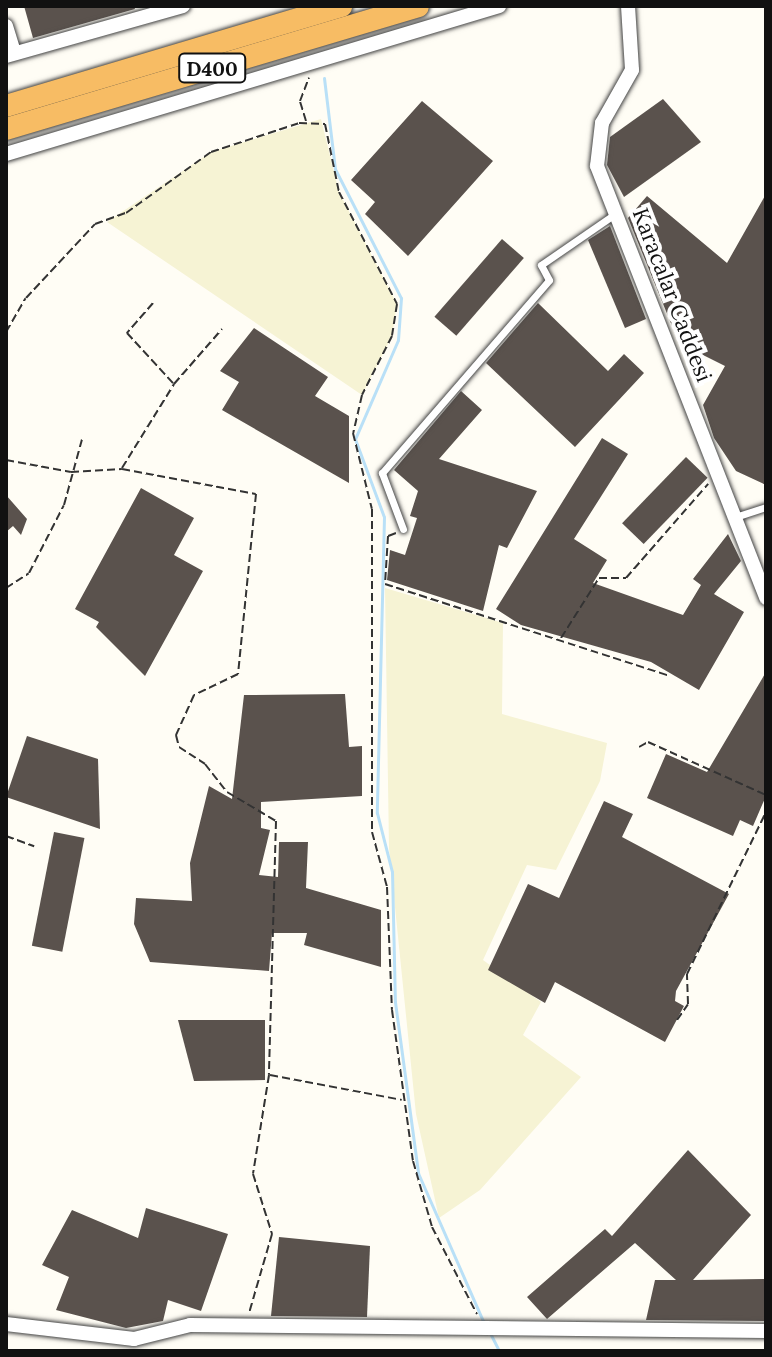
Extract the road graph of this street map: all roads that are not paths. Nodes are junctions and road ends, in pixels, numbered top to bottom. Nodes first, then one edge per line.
1 (183, 6) edge
2 (341, 6) edge
3 (418, 6) edge
4 (499, 6) edge
5 (628, 6) edge
6 (384, 16) junction
7 (6, 26) edge
8 (391, 38) junction
9 (10, 55) edge
10 (6, 106) edge
11 (6, 129) edge
12 (6, 154) edge
13 (617, 213) junction
14 (766, 507) edge
15 (735, 517) junction
16 (403, 529) road end
17 (766, 598) edge
18 (6, 1324) edge
19 (766, 1331) edge

1 - 9 street
2 - 10 highway, D400
3 - 6 highway, D400
4 - 8 street
5 - 13 street, Karacalar Caddesi
6 - 8 street
6 - 11 highway, D400
7 - 9 street
8 - 12 street
13 - 15 street, Karacalar Caddesi
13 - 16 lane
14 - 15 lane
15 - 17 street, Karacalar Caddesi
18 - 19 street

